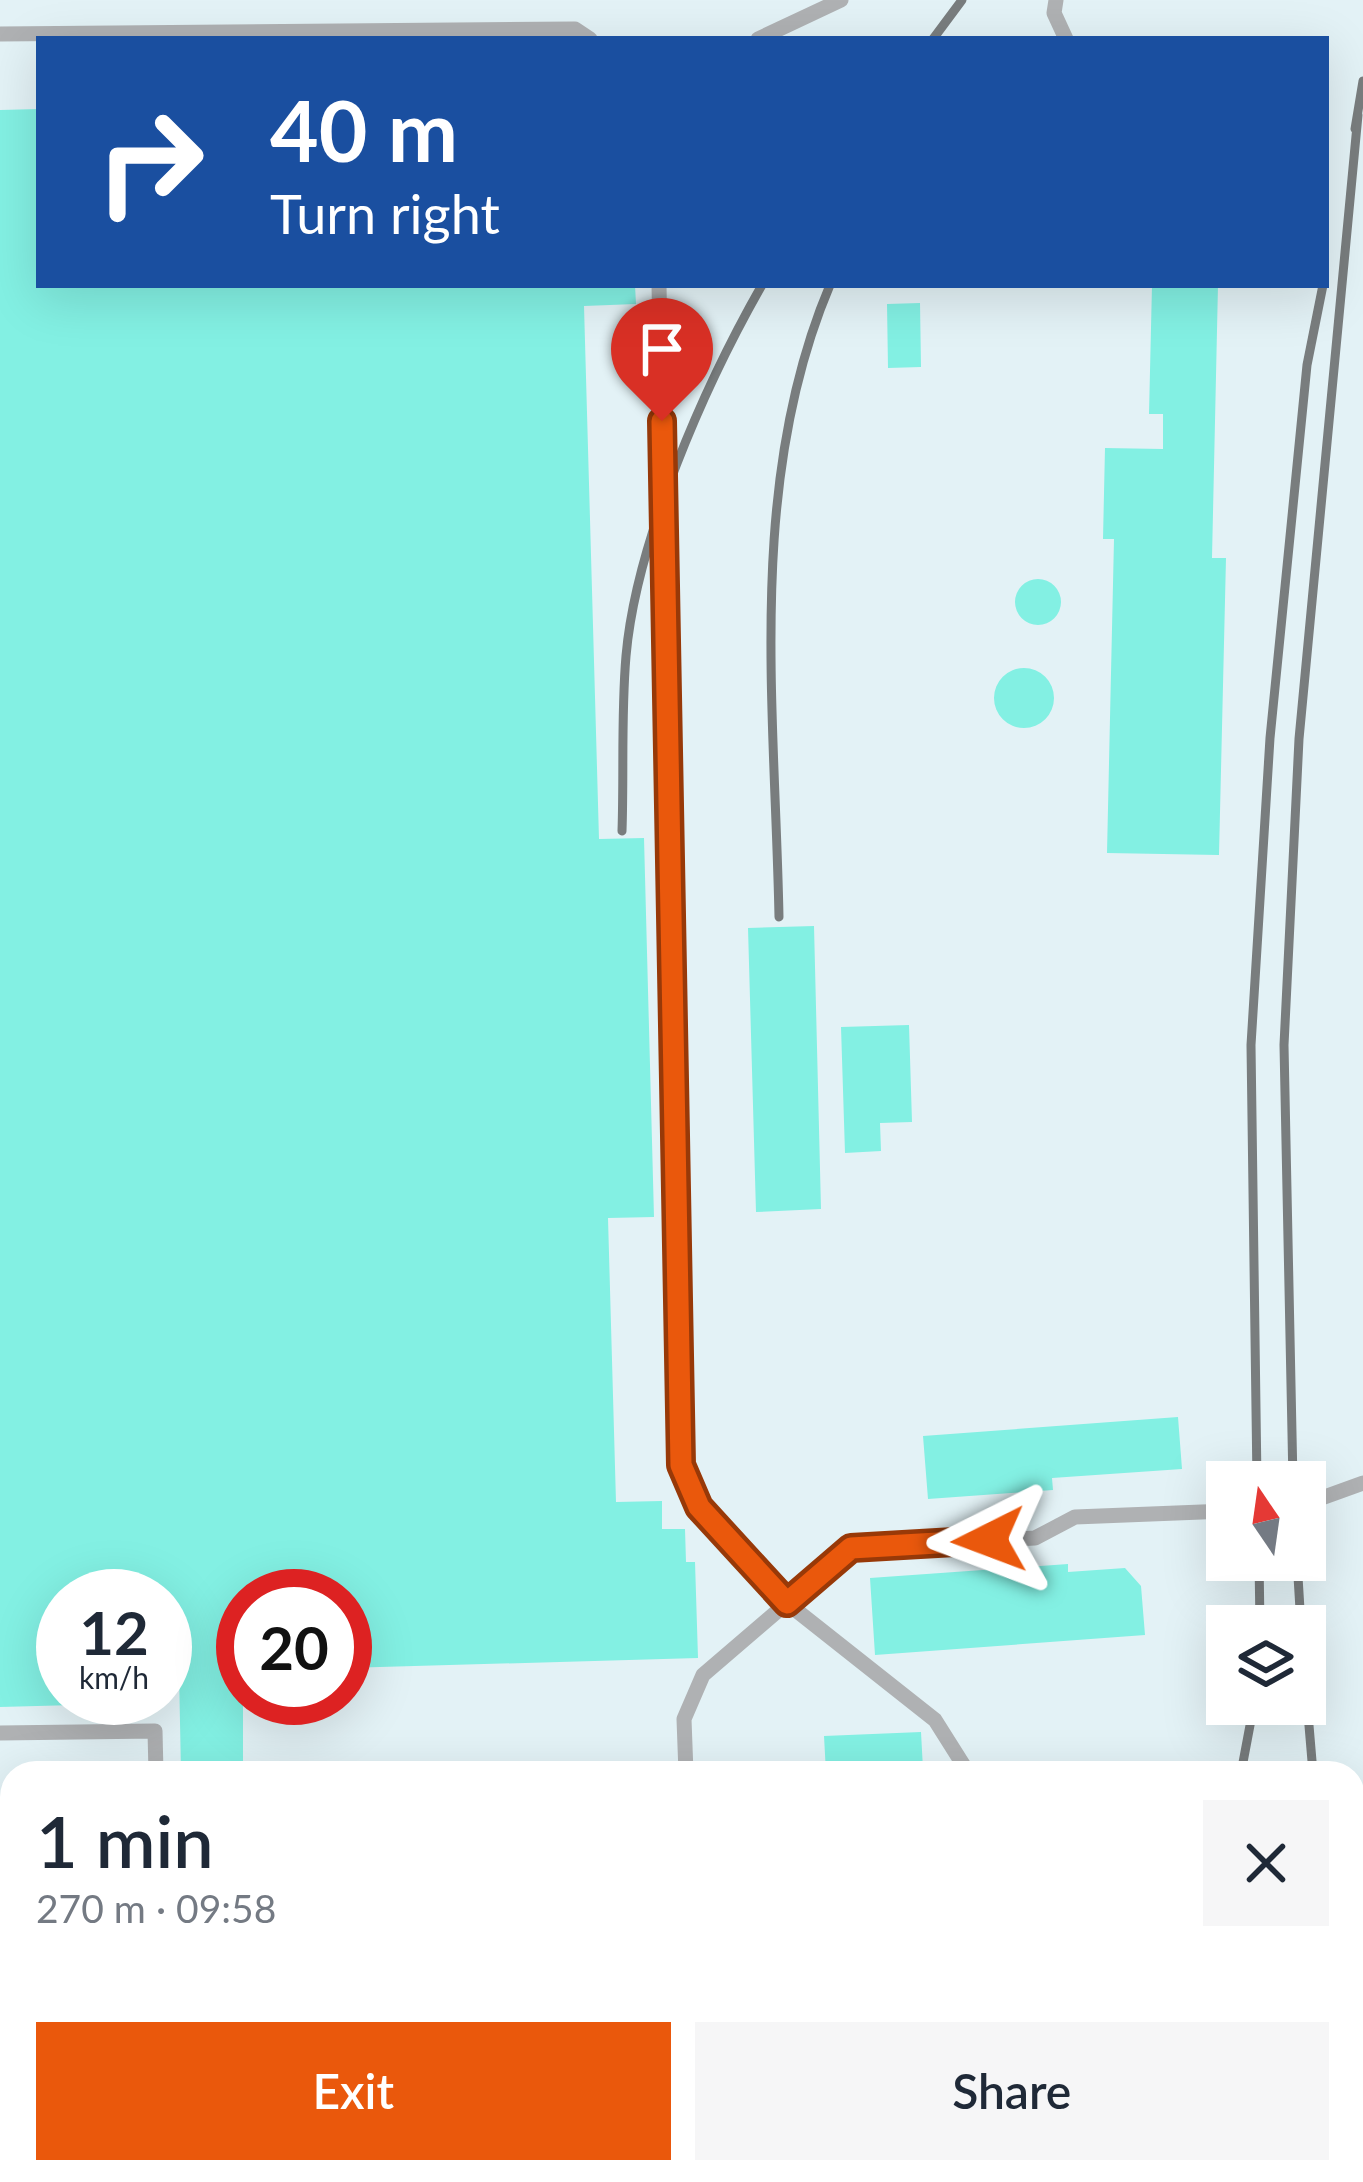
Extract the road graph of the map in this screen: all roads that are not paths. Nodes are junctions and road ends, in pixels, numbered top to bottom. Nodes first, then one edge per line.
1 (841, 0) edge
2 (1056, 0) edge
3 (0, 34) edge
4 (586, 36) edge
5 (764, 36) edge
6 (1065, 36) edge
7 (659, 288) edge
8 (1363, 1484) edge
9 (1326, 1497) edge
10 (1206, 1512) edge
11 (787, 1603) junction
12 (0, 1733) edge
13 (155, 1761) edge
14 (686, 1761) edge
15 (961, 1761) edge

1 - 5 lane
2 - 6 lane
3 - 4 lane
7 - 11 lane
8 - 9 lane
10 - 11 lane
11 - 14 lane
11 - 15 lane
12 - 13 lane

